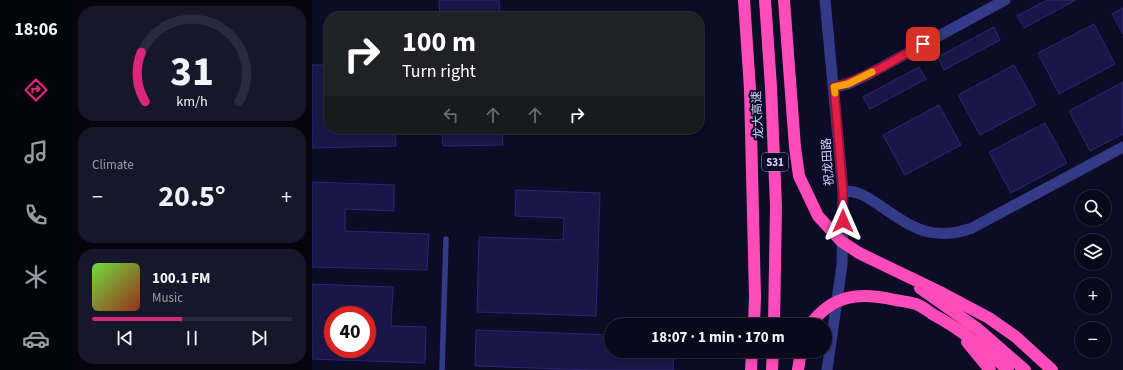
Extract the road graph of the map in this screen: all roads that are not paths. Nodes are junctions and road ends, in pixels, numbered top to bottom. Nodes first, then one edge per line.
1 (744, 0) edge
2 (765, 0) edge
3 (784, 0) edge
4 (825, 0) edge
5 (1005, 0) edge
6 (834, 87) junction
7 (1123, 147) edge
8 (843, 192) junction
9 (446, 239) dead end
10 (900, 272) junction
11 (754, 318) edge
12 (774, 318) edge
13 (815, 318) edge
14 (953, 325) junction
15 (752, 358) edge
16 (773, 358) edge
17 (800, 358) edge
18 (442, 370) edge
19 (751, 370) edge
20 (772, 370) edge
21 (798, 370) edge
22 (827, 370) edge
23 (990, 370) edge
24 (1008, 370) edge
25 (1024, 370) edge
26 (1052, 370) edge

1 - 11 highway, 龙大高速 / S31
2 - 12 highway, 龙大高速 / S31
3 - 10 highway
4 - 6 street, 祝龙田路
5 - 6 street
6 - 8 street, 祝龙田路
7 - 8 street
8 - 22 street, 祝龙田路
9 - 18 lane
10 - 25 highway
10 - 26 highway
13 - 14 highway
14 - 23 highway
14 - 24 highway
15 - 19 highway
16 - 20 highway
17 - 21 highway

